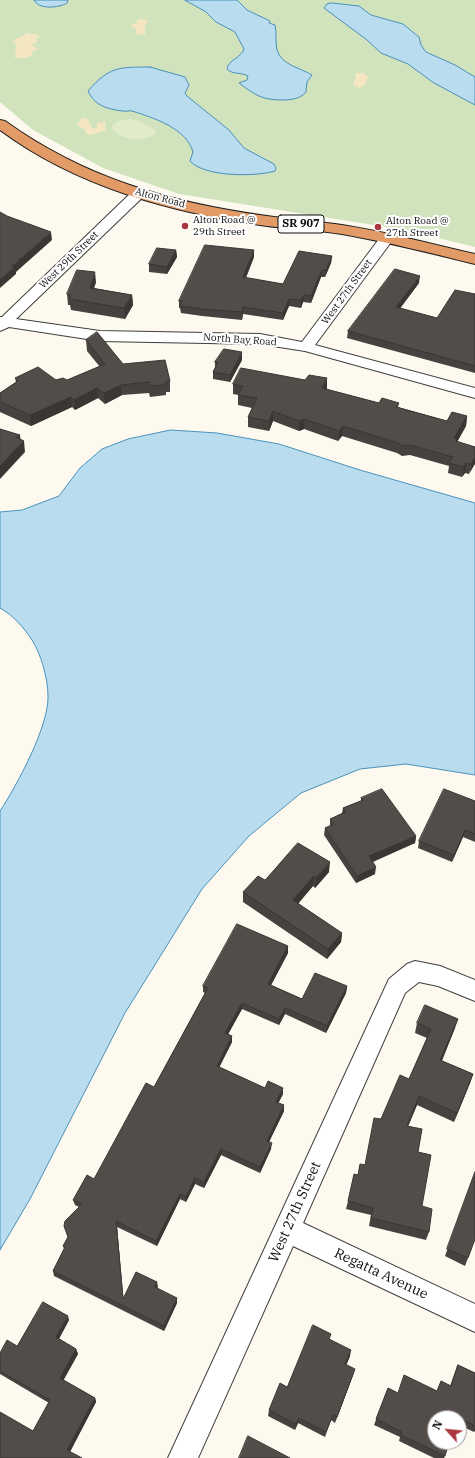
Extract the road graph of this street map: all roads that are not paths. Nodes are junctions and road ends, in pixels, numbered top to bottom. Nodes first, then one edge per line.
1 (0, 124) edge
2 (13, 151) dead end
3 (134, 198) junction
4 (383, 243) junction
5 (475, 259) edge
6 (475, 272) edge
7 (2, 323) edge
8 (306, 347) junction
9 (475, 393) edge
10 (475, 991) edge
11 (287, 1229) junction
12 (475, 1318) edge
13 (183, 1458) edge

1 - 3 highway, Alton Road / SR 907
2 - 3 highway, Alton Road / SR 907
3 - 4 highway, Alton Road / SR 907
3 - 7 street, West 29th Street
4 - 5 highway, Alton Road / SR 907
4 - 6 highway, Alton Road / SR 907
4 - 8 street, West 27th Street
7 - 8 street, North Bay Road
8 - 9 street, North Bay Road
10 - 11 street, West 27th Street
11 - 12 street, Regatta Avenue
11 - 13 street, West 27th Street

